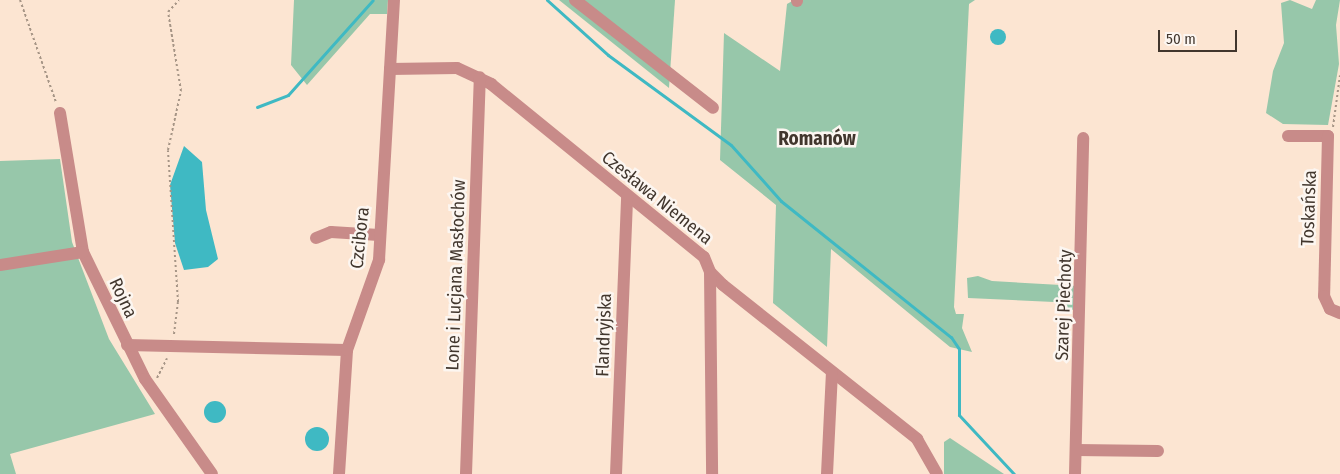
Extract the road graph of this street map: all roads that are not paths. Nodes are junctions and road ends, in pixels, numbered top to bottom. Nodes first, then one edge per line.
1 (394, 0) edge
2 (575, 0) edge
3 (390, 69) junction
4 (480, 77) junction
5 (713, 108) dead end
6 (60, 113) road end
7 (1288, 136) dead end
8 (1083, 138) dead end
9 (627, 197) junction
10 (380, 235) junction
11 (316, 238) dead end
12 (82, 252) junction
13 (0, 265) edge
14 (710, 272) junction
15 (1340, 313) edge
16 (127, 345) junction
17 (347, 350) junction
18 (832, 372) junction
19 (1076, 450) junction
20 (1158, 451) dead end
21 (212, 474) edge
22 (339, 474) edge
23 (466, 474) edge
24 (616, 474) edge
25 (712, 474) edge
26 (827, 474) edge
27 (937, 474) edge
28 (1075, 474) edge

1 - 3 street, Czcibora
2 - 5 street
3 - 4 street, Czesława Niemena
3 - 10 street, Czcibora
4 - 9 street, Czesława Niemena
4 - 23 street, Lone i Lucjana Masłochów
6 - 12 street, Rojna
7 - 15 street, Toskańska
8 - 19 street, Szarej Piechoty
9 - 14 street, Czesława Niemena
9 - 24 street, Flandryjska
10 - 11 street
10 - 17 street, Czcibora
12 - 13 street
12 - 16 street, Rojna
14 - 18 street, Czesława Niemena
14 - 25 street
16 - 17 street
16 - 21 street, Rojna
17 - 22 street, Czcibora
18 - 26 street
18 - 27 street, Czesława Niemena
19 - 20 street
19 - 28 street, Szarej Piechoty

